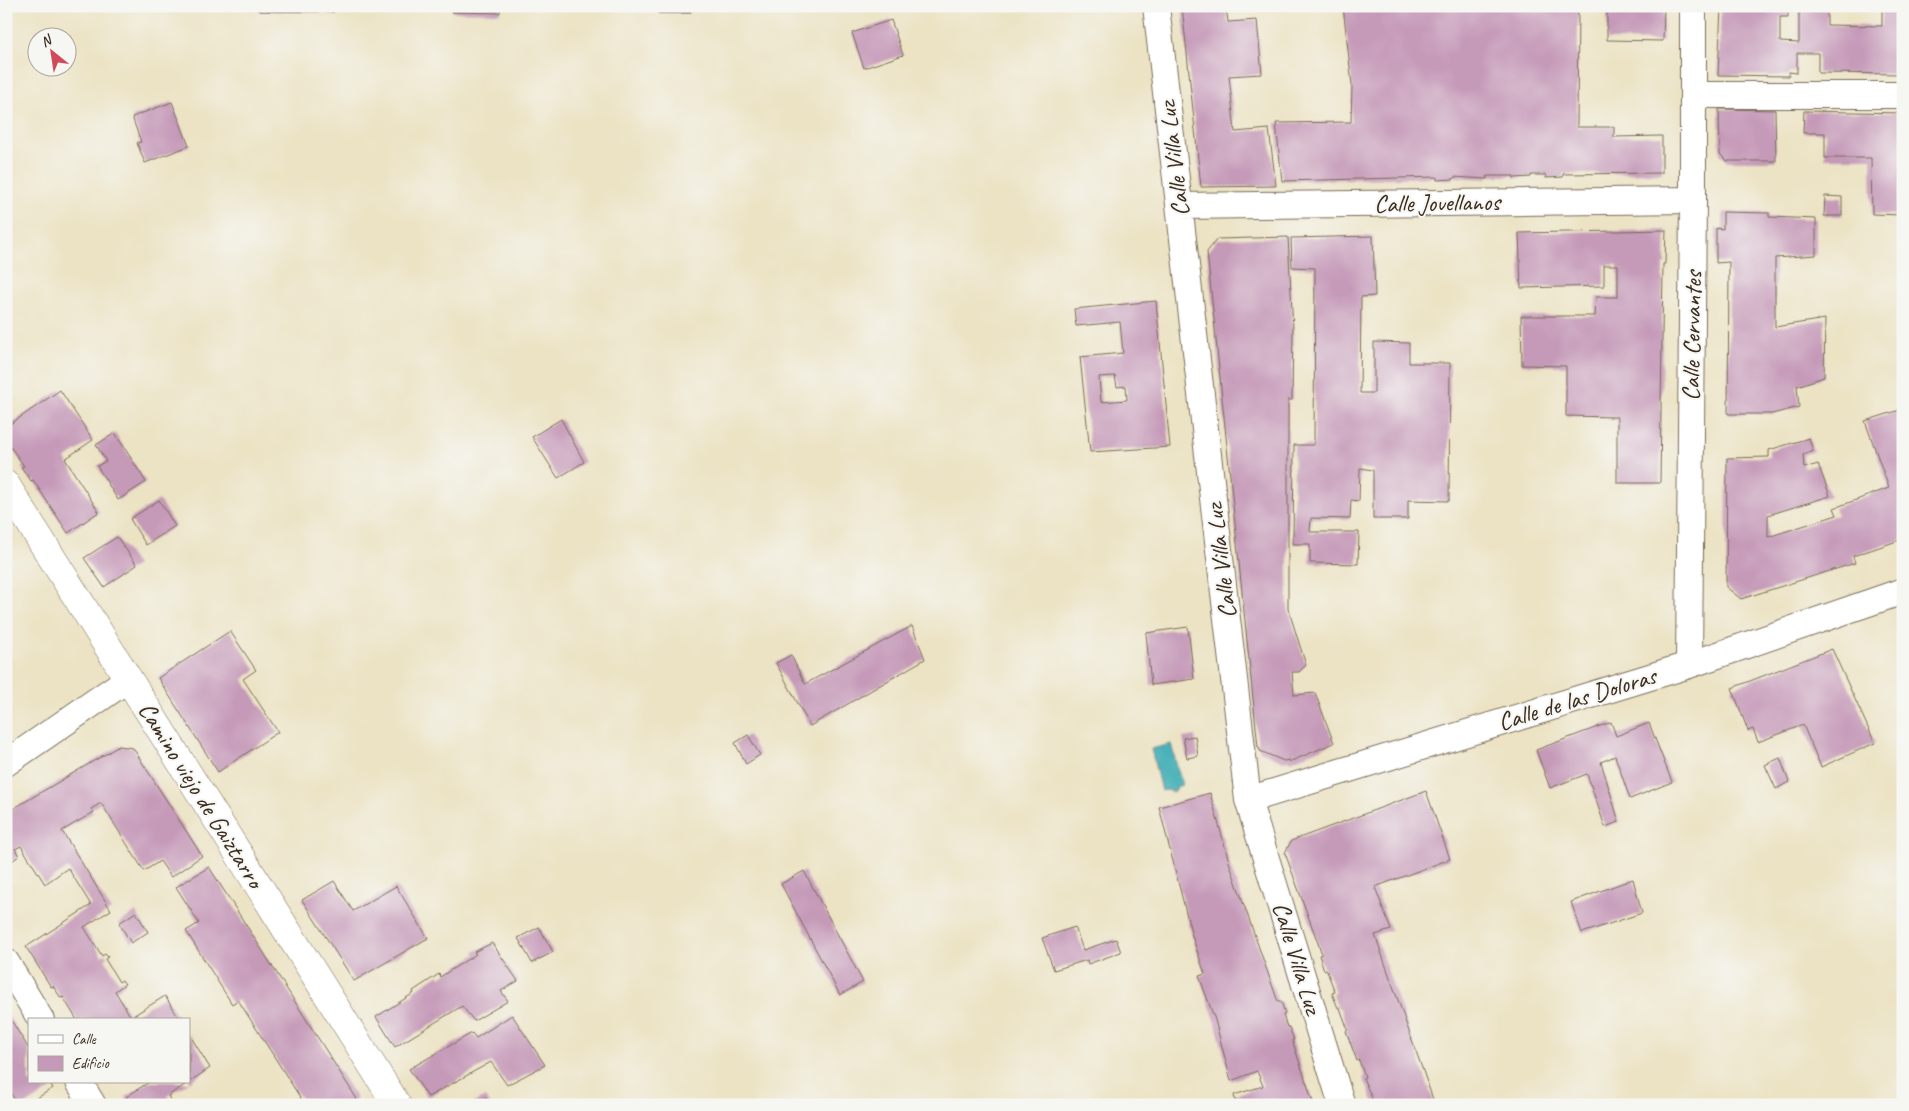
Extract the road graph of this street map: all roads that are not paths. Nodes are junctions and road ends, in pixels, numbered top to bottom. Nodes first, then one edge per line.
1 (1156, 6) edge
2 (1693, 6) edge
3 (1903, 95) edge
4 (1693, 96) junction
5 (1693, 200) junction
6 (1180, 206) junction
7 (6, 485) edge
8 (1903, 591) edge
9 (1689, 665) junction
10 (128, 679) junction
11 (6, 763) edge
12 (1248, 800) junction
13 (6, 962) edge
14 (40, 1018) edge
15 (80, 1084) edge
16 (93, 1105) edge
17 (396, 1105) edge
18 (1342, 1105) edge

1 - 6 street, Calle Villa Luz
2 - 4 street, Calle Cervantes
3 - 4 street
4 - 5 street, Calle Cervantes
5 - 6 street, Calle Jovellanos
5 - 9 street, Calle Cervantes
6 - 12 street, Calle Villa Luz
7 - 10 street, Camino viejo de Gaiztarro
8 - 9 street, Calle de las Doloras
9 - 12 street, Calle de las Doloras
10 - 11 street
10 - 17 street, Camino viejo de Gaiztarro
12 - 18 street, Calle Villa Luz
13 - 14 street
15 - 16 street

